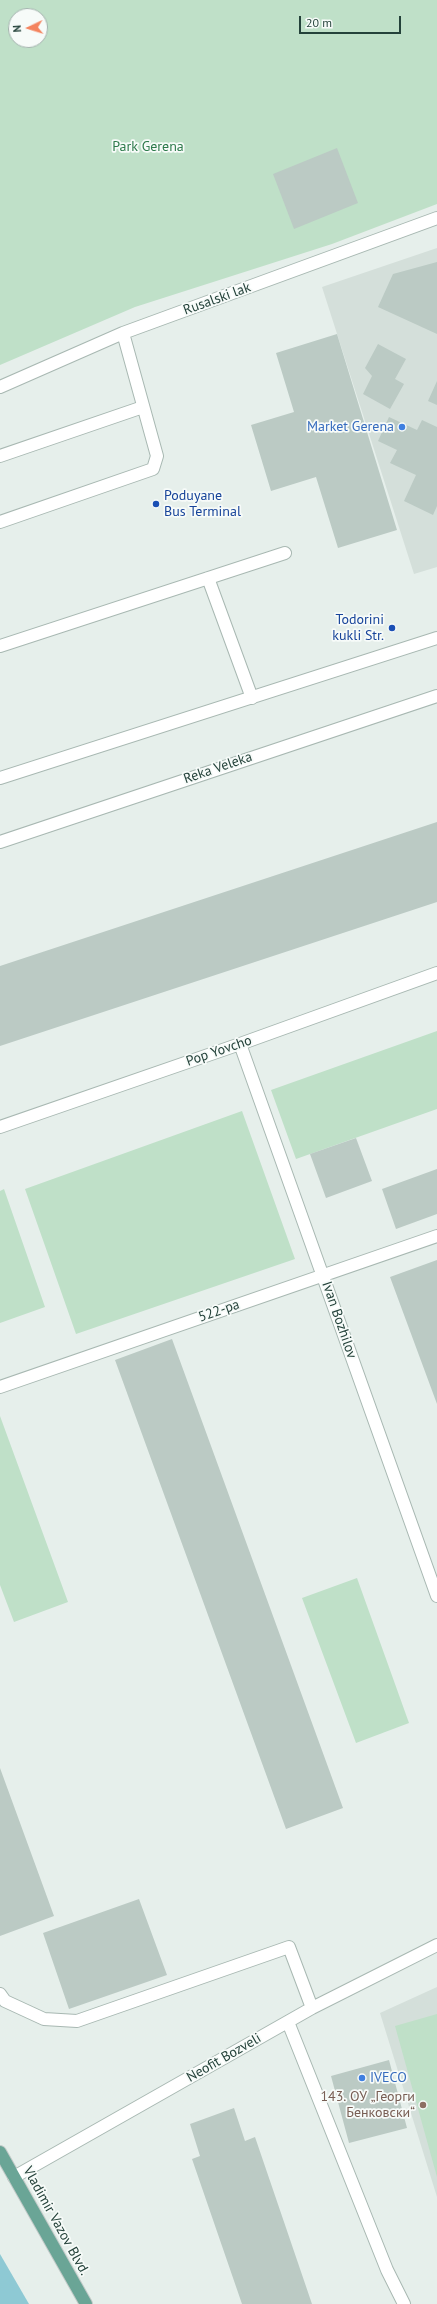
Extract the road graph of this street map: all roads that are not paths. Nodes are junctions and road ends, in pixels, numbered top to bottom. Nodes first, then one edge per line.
1 (437, 218) edge
2 (123, 333) junction
3 (0, 386) edge
4 (143, 407) junction
5 (0, 456) edge
6 (0, 522) edge
7 (286, 553) dead end
8 (208, 578) junction
9 (437, 638) edge
10 (0, 646) edge
11 (437, 696) edge
12 (252, 698) junction
13 (0, 778) edge
14 (0, 842) edge
15 (437, 973) edge
16 (240, 1044) junction
17 (0, 1127) edge
18 (437, 1236) edge
19 (324, 1275) junction
20 (0, 1386) edge
21 (437, 1596) edge
22 (437, 1945) edge
23 (0, 1994) edge
24 (312, 2008) junction
25 (288, 2022) junction
26 (0, 2152) edge
27 (14, 2177) junction
28 (86, 2304) edge
29 (404, 2304) edge

1 - 2 street, Rusalski lak
2 - 3 street, Rusalski lak
2 - 4 street
4 - 5 street
4 - 6 street
7 - 8 street
8 - 10 street
8 - 12 street
9 - 12 street
11 - 14 street, Reka Veleka
12 - 13 street
15 - 16 street, Pop Yovcho
16 - 17 street, Pop Yovcho
16 - 19 street, Ivan Bozhilov
18 - 19 street, 522-ра
19 - 20 street, 522-ра
19 - 21 street, Ivan Bozhilov
22 - 24 street, Neofit Bozveli
23 - 24 street
24 - 25 street, Neofit Bozveli
25 - 27 street, Neofit Bozveli
25 - 29 street
26 - 27 main road, Vladimir Vazov Blvd.
27 - 28 main road, Vladimir Vazov Blvd.

